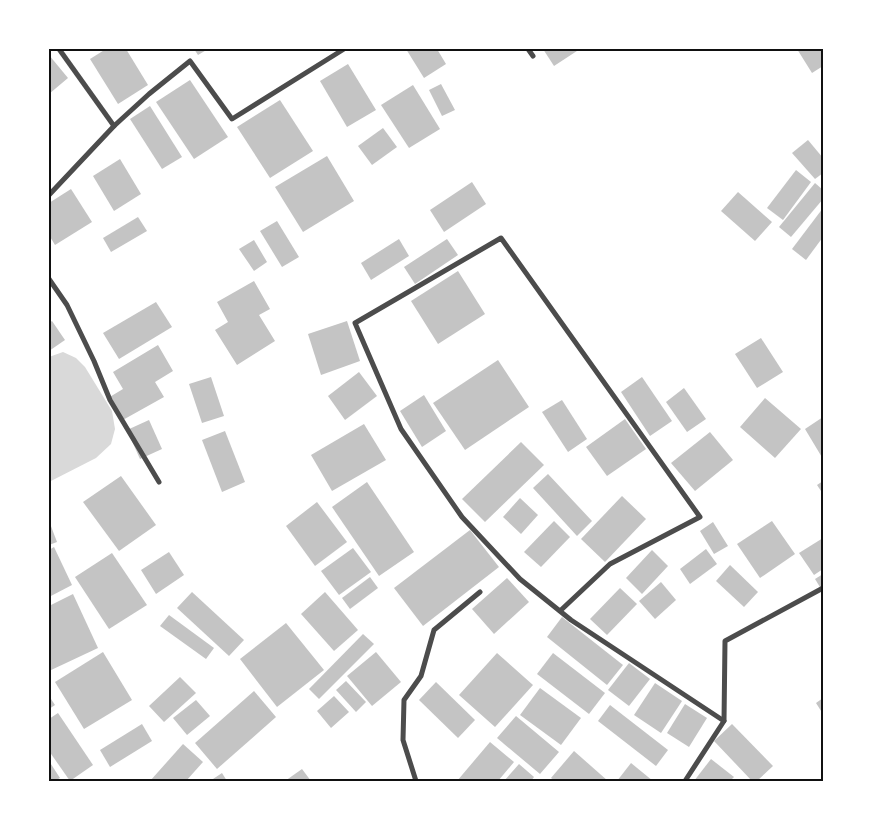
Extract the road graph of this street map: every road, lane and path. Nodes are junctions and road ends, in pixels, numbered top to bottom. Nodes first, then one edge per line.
1 (59, 49) edge
2 (344, 49) edge
3 (528, 49) edge
4 (533, 56) dead end
5 (114, 126) junction
6 (49, 195) edge
7 (49, 278) edge
8 (159, 482) dead end
9 (823, 588) edge
10 (480, 592) dead end
11 (560, 611) junction
12 (724, 721) junction
13 (416, 781) edge
14 (685, 781) edge

1 - 5 street
2 - 5 street
3 - 4 street
5 - 6 street
7 - 8 street
9 - 12 street
10 - 13 street
11 - 11 street
11 - 12 street
12 - 14 street

